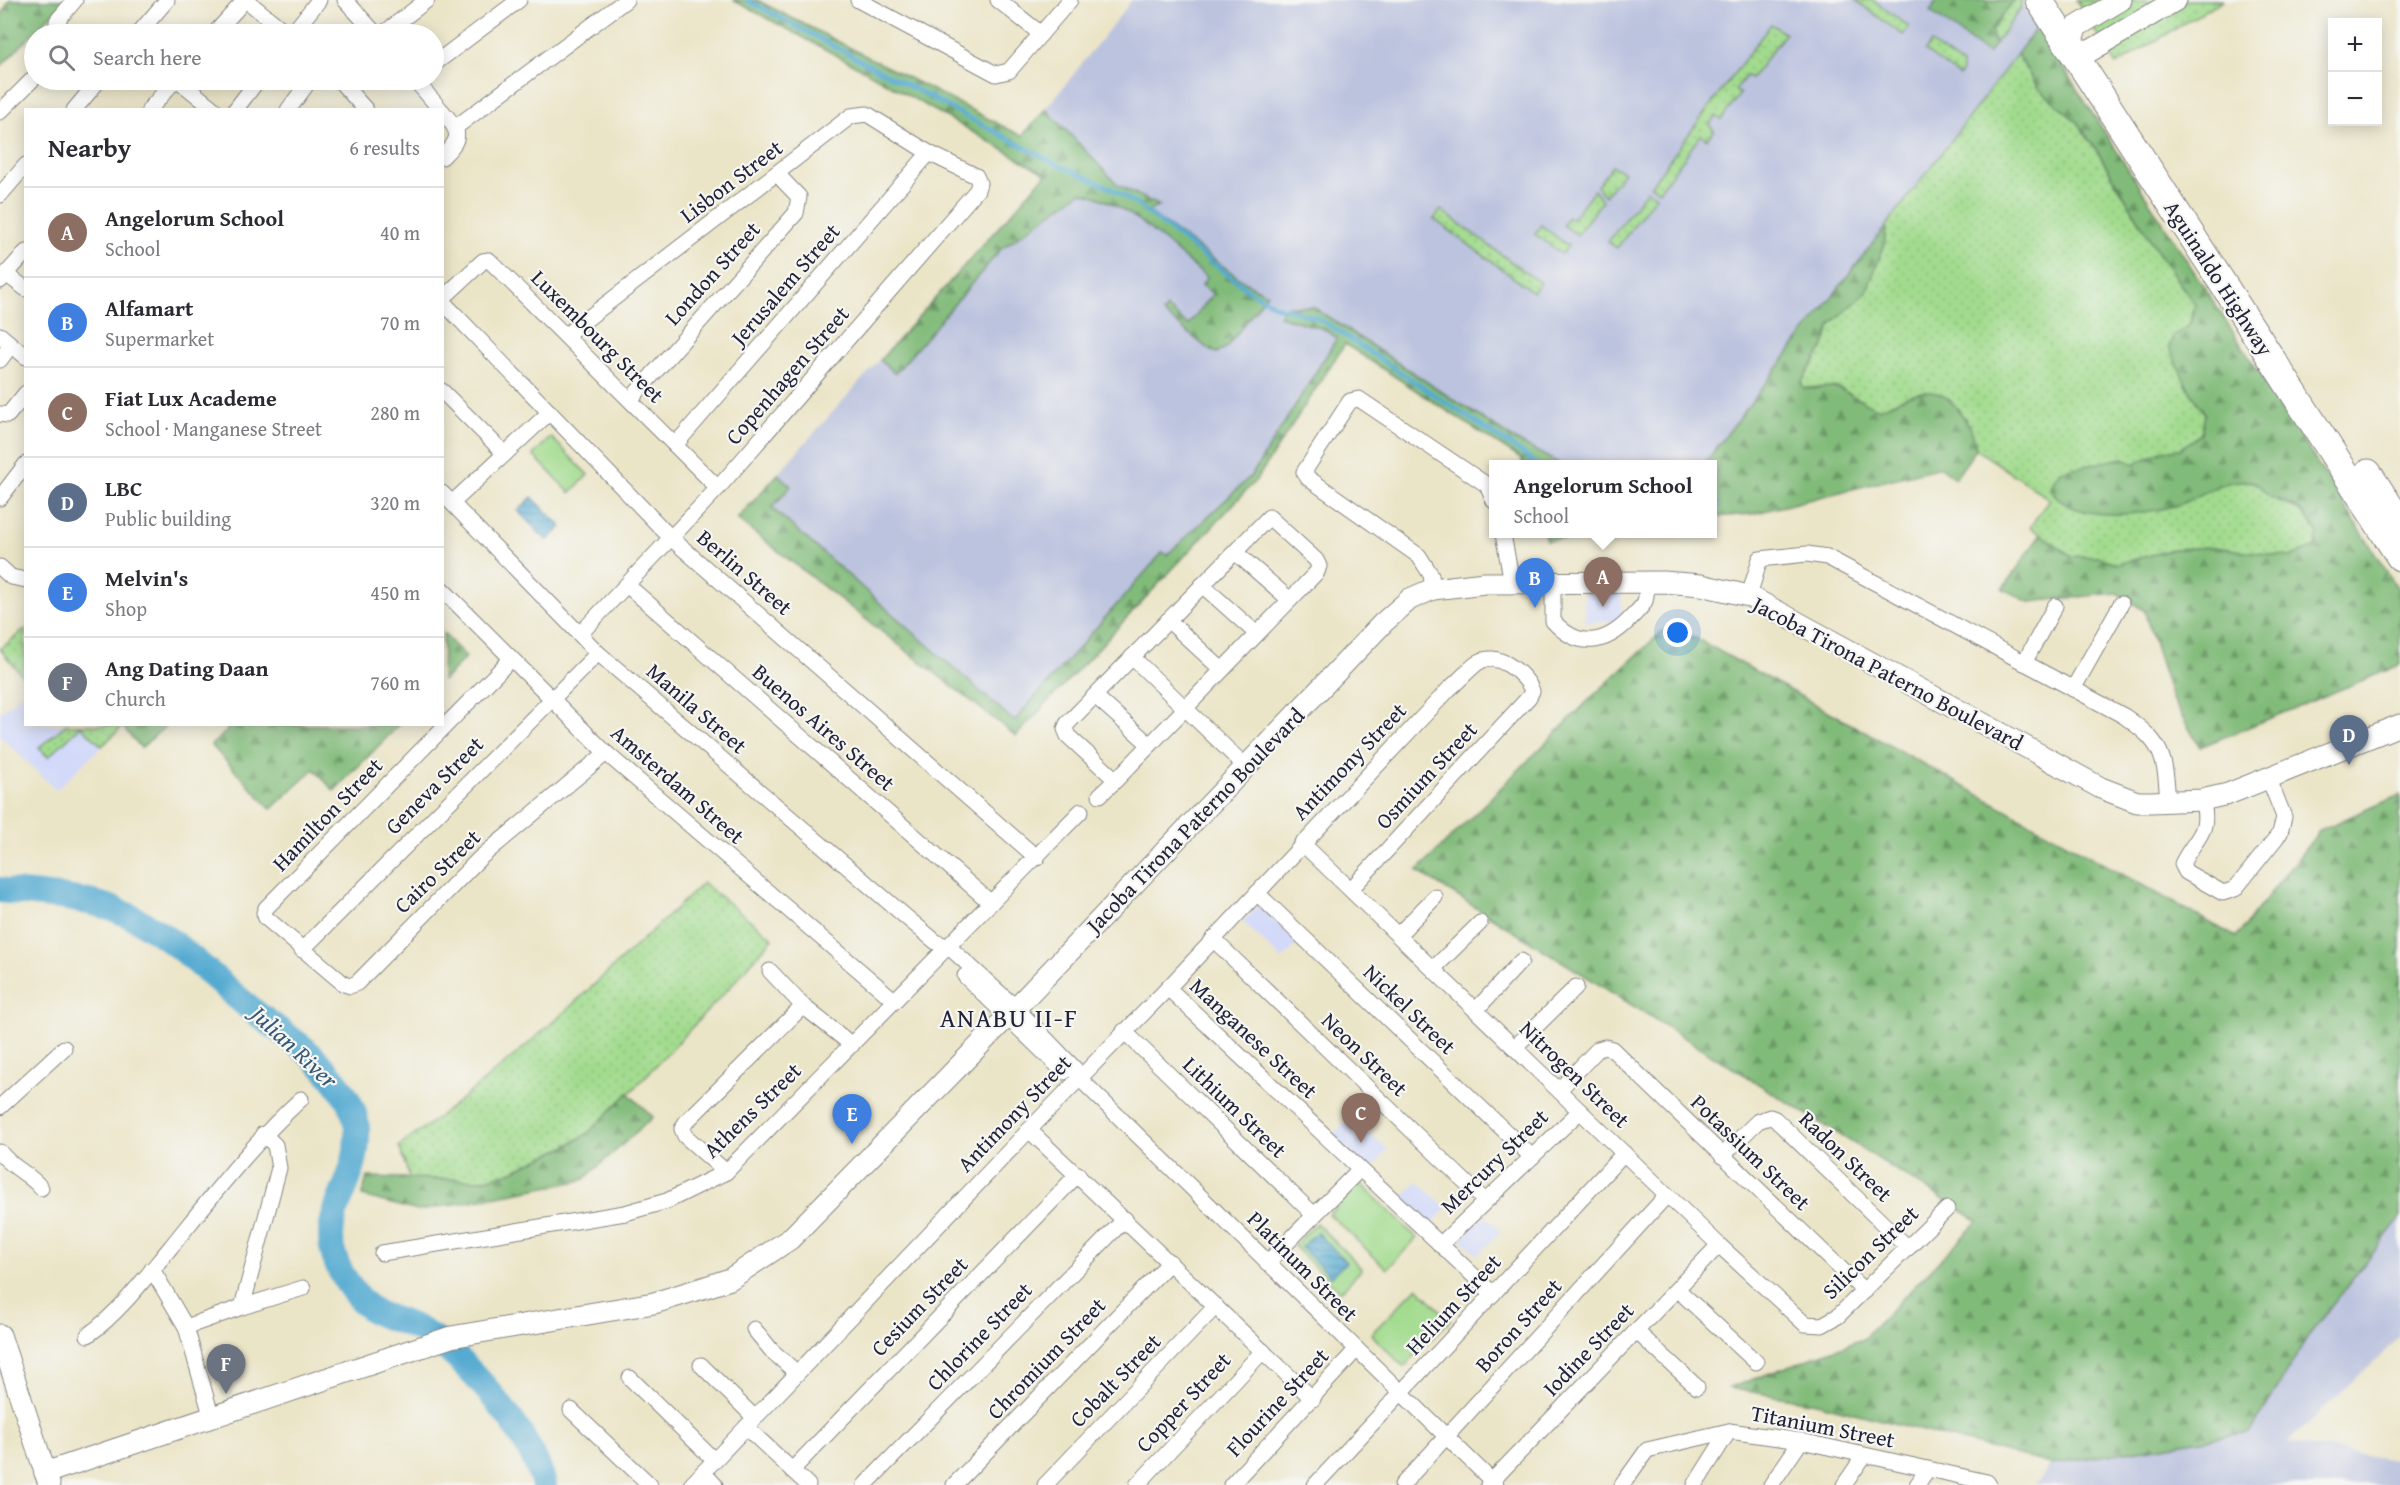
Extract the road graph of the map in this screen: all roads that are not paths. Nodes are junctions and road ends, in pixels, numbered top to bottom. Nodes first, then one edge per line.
1 (75, 0) edge
2 (167, 0) edge
3 (245, 0) edge
4 (319, 0) edge
5 (345, 0) edge
6 (427, 0) edge
7 (519, 0) edge
8 (626, 0) edge
9 (858, 0) edge
10 (998, 0) edge
11 (1070, 0) edge
12 (2039, 0) edge
13 (2058, 0) edge
14 (2121, 0) edge
15 (2176, 0) edge
16 (57, 24) edge
17 (147, 24) edge
18 (223, 24) edge
19 (277, 24) edge
20 (299, 24) edge
21 (367, 24) edge
22 (396, 24) edge
23 (1041, 34) junction
24 (2079, 42) junction
25 (444, 56) edge
26 (24, 88) edge
27 (91, 90) edge
28 (168, 90) edge
29 (190, 90) edge
30 (250, 90) edge
31 (303, 90) edge
32 (348, 90) edge
33 (424, 90) edge
34 (76, 108) edge
35 (151, 108) edge
36 (212, 108) edge
37 (237, 108) edge
38 (289, 108) edge
39 (364, 108) edge
40 (440, 108) edge
41 (0, 112) edge
42 (444, 112) edge
43 (456, 127) junction
44 (929, 153) junction
45 (444, 155) edge
46 (24, 167) edge
47 (777, 174) junction
48 (0, 195) edge
49 (24, 254) edge
50 (3, 277) edge
51 (24, 288) edge
52 (444, 298) edge
53 (444, 302) edge
54 (566, 335) junction
55 (6, 340) edge
56 (24, 355) edge
57 (0, 360) edge
58 (444, 393) edge
59 (24, 396) edge
60 (630, 400) junction
61 (550, 412) junction
62 (0, 414) edge
63 (675, 445) junction
64 (505, 454) junction
65 (24, 467) edge
66 (718, 488) junction
67 (1489, 490) edge
68 (0, 498) edge
69 (447, 498) edge
70 (2400, 522) edge
71 (671, 538) junction
72 (1504, 538) edge
73 (1235, 552) junction
74 (2400, 557) edge
75 (0, 567) edge
76 (24, 580) edge
77 (1553, 582) junction
78 (1646, 582) junction
79 (1512, 583) junction
80 (627, 585) junction
81 (1202, 585) junction
82 (1433, 589) junction
83 (444, 591) edge
84 (1749, 596) junction
85 (1290, 600) junction
86 (2121, 604) dead end
87 (2055, 606) dead end
88 (1168, 620) junction
89 (580, 634) junction
90 (1257, 634) junction
91 (598, 653) junction
92 (1132, 657) junction
93 (511, 659) junction
94 (2024, 663) junction
95 (1222, 670) junction
96 (2073, 689) junction
97 (1532, 691) joint
98 (1095, 696) junction
99 (551, 698) junction
100 (1186, 708) junction
101 (2400, 725) edge
102 (1150, 745) junction
103 (606, 753) junction
104 (1246, 767) junction
105 (2269, 779) junction
106 (1116, 780) junction
107 (1100, 795) dead end
108 (2202, 800) junction
109 (2168, 803) junction
110 (1081, 811) dead end
111 (1302, 843) junction
112 (1037, 858) junction
113 (1351, 889) junction
114 (1257, 893) junction
115 (1435, 897) dead end
116 (991, 903) junction
117 (1480, 923) dead end
118 (1399, 934) junction
119 (1213, 939) junction
120 (942, 948) junction
121 (302, 950) junction
122 (1521, 961) dead end
123 (1432, 969) junction
124 (770, 971) dead end
125 (1576, 987) dead end
126 (1168, 988) junction
127 (895, 1001) junction
128 (803, 1005) junction
129 (1476, 1010) junction
130 (1011, 1013) junction
131 (1124, 1031) junction
132 (852, 1045) junction
133 (1515, 1047) junction
134 (63, 1048) dead end
135 (1079, 1078) junction
136 (1559, 1090) junction
137 (302, 1099) dead end
138 (0, 1107) edge
139 (1580, 1111) junction
140 (1029, 1130) junction
141 (263, 1134) junction
142 (0, 1152) edge
143 (1624, 1153) junction
144 (1722, 1156) junction
145 (1532, 1157) junction
146 (1360, 1169) junction
147 (726, 1172) junction
148 (1078, 1174) junction
149 (41, 1188) dead end
150 (1668, 1195) junction
151 (1485, 1201) junction
152 (1947, 1209) dead end
153 (1314, 1215) junction
154 (1125, 1219) junction
155 (1440, 1245) junction
156 (1719, 1245) junction
157 (1908, 1248) junction
158 (382, 1253) dead end
159 (1170, 1262) junction
160 (1267, 1263) junction
161 (152, 1269) junction
162 (303, 1288) dead end
163 (1677, 1289) junction
164 (1864, 1291) junction
165 (1493, 1294) junction
166 (1216, 1306) junction
167 (242, 1307) junction
168 (1822, 1325) joint
169 (186, 1327) junction
170 (754, 1329) dead end
171 (1636, 1331) junction
172 (0, 1335) edge
173 (88, 1335) dead end
174 (1356, 1350) junction
175 (1263, 1351) junction
176 (1756, 1362) dead end
177 (700, 1365) dead end
178 (797, 1373) junction
179 (630, 1378) dead end
180 (1697, 1387) dead end
181 (1400, 1394) junction
182 (1312, 1399) junction
183 (571, 1410) dead end
184 (211, 1415) junction
185 (751, 1422) junction
186 (1729, 1431) junction
187 (1446, 1437) junction
188 (1801, 1441) junction
189 (1864, 1456) junction
190 (714, 1460) junction
191 (792, 1470) junction
192 (1927, 1470) junction
193 (703, 1472) junction
194 (47, 1479) edge
195 (1492, 1484) edge
196 (650, 1485) edge
197 (692, 1485) edge
198 (715, 1485) edge
199 (808, 1485) edge
200 (865, 1485) edge
201 (954, 1485) edge
202 (1045, 1485) edge
203 (1137, 1485) edge
204 (1231, 1485) edge
205 (1315, 1485) edge
206 (1402, 1485) edge
207 (1622, 1485) edge
208 (1695, 1485) edge
209 (1771, 1485) edge
210 (1844, 1485) edge
211 (1917, 1485) edge
212 (1989, 1485) edge

1 - 16 street
2 - 17 street
3 - 18 street
3 - 19 street
4 - 20 street
5 - 21 street
6 - 22 street
7 - 25 street
8 - 43 street
9 - 23 street
10 - 23 street
11 - 23 street
12 - 24 highway, Aguinaldo Highway
13 - 24 highway, Aguinaldo Highway
14 - 24 street
15 - 24 street
24 - 70 highway, Aguinaldo Highway
24 - 74 highway, Aguinaldo Highway
26 - 41 street
27 - 34 street
28 - 35 street
29 - 36 street
30 - 37 street
31 - 38 street
32 - 39 street
33 - 40 street
42 - 43 street
43 - 45 street
44 - 47 street, Lisbon Street
44 - 63 street, Jerusalem Street
44 - 66 street, Copenhagen Street
46 - 48 street
47 - 54 street, Lisbon Street
47 - 60 street, London Street
49 - 50 street
50 - 51 street
52 - 54 street, Luxembourg Street
53 - 61 street, Berlin Street
54 - 60 street, Luxembourg Street
55 - 56 street
55 - 57 street
58 - 64 street
59 - 62 street
60 - 63 street, Luxembourg Street
61 - 64 street
61 - 71 street, Berlin Street
63 - 66 street, Luxembourg Street
64 - 69 street
65 - 68 street
66 - 71 street, Copenhagen Street
67 - 82 street
69 - 89 street, Manila Street
71 - 80 street, Copenhagen Street
71 - 112 street, Berlin Street
72 - 79 street
73 - 81 street
73 - 85 street
73 - 85 street
75 - 76 street
77 - 78 street, Jacoba Tirona Paterno Boulevard
77 - 78 street
77 - 79 street, Jacoba Tirona Paterno Boulevard
78 - 84 street, Jacoba Tirona Paterno Boulevard
79 - 82 street, Jacoba Tirona Paterno Boulevard
80 - 89 street, Copenhagen Street
80 - 116 street, Buenos Aires Street
81 - 88 street
81 - 90 street
82 - 104 street, Jacoba Tirona Paterno Boulevard
83 - 93 street, Amsterdam Street
84 - 94 street
84 - 109 street, Jacoba Tirona Paterno Boulevard
85 - 90 street
86 - 96 street
87 - 94 street
88 - 92 street
88 - 95 street
89 - 91 street, Manila Street
90 - 95 street
91 - 99 street, Geneva Street
91 - 120 street, Manila Street
92 - 98 street
92 - 100 street
93 - 99 street, Amsterdam Street
93 - 121 street, Hamilton Street
94 - 96 street
95 - 100 street
96 - 109 street
97 - 111 street, Antimony Street
97 - 113 street, Osmium Street
98 - 102 street
98 - 106 street
99 - 103 street, Amsterdam Street
99 - 121 street, Geneva Street
100 - 102 street
100 - 104 street
101 - 105 street, Jacoba Tirona Paterno Boulevard
102 - 106 street
103 - 121 street, Cairo Street
103 - 127 street, Amsterdam Street
104 - 130 street, Jacoba Tirona Paterno Boulevard
105 - 108 street, Jacoba Tirona Paterno Boulevard
105 - 108 street
106 - 107 street
108 - 109 street, Jacoba Tirona Paterno Boulevard
110 - 112 street, Athens Street
111 - 113 street, Nitrogen Street
111 - 114 street, Antimony Street
112 - 116 street, Athens Street
113 - 118 street, Nitrogen Street
114 - 119 street, Antimony Street
114 - 145 street, Nickel Street
115 - 118 street
116 - 120 street, Athens Street
117 - 123 street
118 - 123 street, Nitrogen Street
119 - 126 street, Antimony Street
119 - 151 street, Neon Street
120 - 127 street, Athens Street
120 - 130 street, Manila Street
122 - 129 street
123 - 129 street, Nitrogen Street
124 - 128 street
125 - 133 street
126 - 131 street, Antimony Street
126 - 146 street, Manganese Street
127 - 132 street, Athens Street
128 - 132 street
128 - 147 street
129 - 133 street, Nitrogen Street
130 - 135 street, Platinum Street
130 - 184 street, Jacoba Tirona Paterno Boulevard
131 - 135 street, Antimony Street
131 - 153 street, Lithium Street
132 - 147 street, Athens Street
133 - 136 street, Nitrogen Street
134 - 138 street
135 - 140 street, Antimony Street
135 - 160 street, Platinum Street
136 - 139 street, Nitrogen Street
136 - 144 street, Potassium Street
137 - 141 street
139 - 143 street, Nitrogen Street
139 - 145 street, Mercury Street
140 - 148 street
140 - 178 street, Antimony Street
141 - 161 street
141 - 167 street
142 - 149 street
143 - 150 street, Nitrogen Street
143 - 165 street, Helium Street
144 - 157 street, Radon Street
144 - 164 street, Potassium Street
145 - 151 street, Mercury Street
146 - 153 street
146 - 155 street, Manganese Street
147 - 158 street, Athens Street
148 - 154 street
148 - 191 street, Cesium Street
150 - 156 street, Nitrogen Street
150 - 187 street, Boron Street
151 - 155 street, Mercury Street
152 - 157 street, Silicon Street
153 - 160 street
154 - 159 street
154 - 200 street, Chlorine Street
155 - 165 street, Manganese Street
156 - 163 street, Iodine Street
156 - 168 street, Nitrogen Street
157 - 164 street, Silicon Street
159 - 166 street
159 - 201 street, Chromium Street
160 - 174 street, Platinum Street
161 - 169 street
161 - 173 street
162 - 167 street
163 - 171 street, Iodine Street
163 - 176 street
164 - 168 street, Silicon Street
165 - 181 street, Helium Street
166 - 175 street
166 - 202 street, Cobalt Street
167 - 169 street
169 - 184 street
170 - 178 street
171 - 180 street
171 - 195 street, Iodine Street
172 - 194 street
174 - 181 street, Platinum Street
174 - 182 street, Flourine Street
175 - 182 street
175 - 203 street, Copper Street
177 - 185 street
178 - 185 street, Antimony Street
179 - 190 street
181 - 187 street, Platinum Street
181 - 205 street, Helium Street
182 - 204 street, Flourine Street
183 - 196 street
184 - 194 street, Jacoba Tirona Paterno Boulevard
185 - 190 street, Antimony Street
185 - 191 street
186 - 188 street, Titanium Street
186 - 207 street, Titanium Street
186 - 208 street
187 - 195 street, Platinum Street
187 - 206 street, Boron Street
188 - 189 street, Titanium Street
188 - 209 street
189 - 192 street, Titanium Street
189 - 210 street
190 - 193 street, Antimony Street
191 - 199 street
192 - 211 street
192 - 212 street, Titanium Street
193 - 197 street, Antimony Street
193 - 198 street

